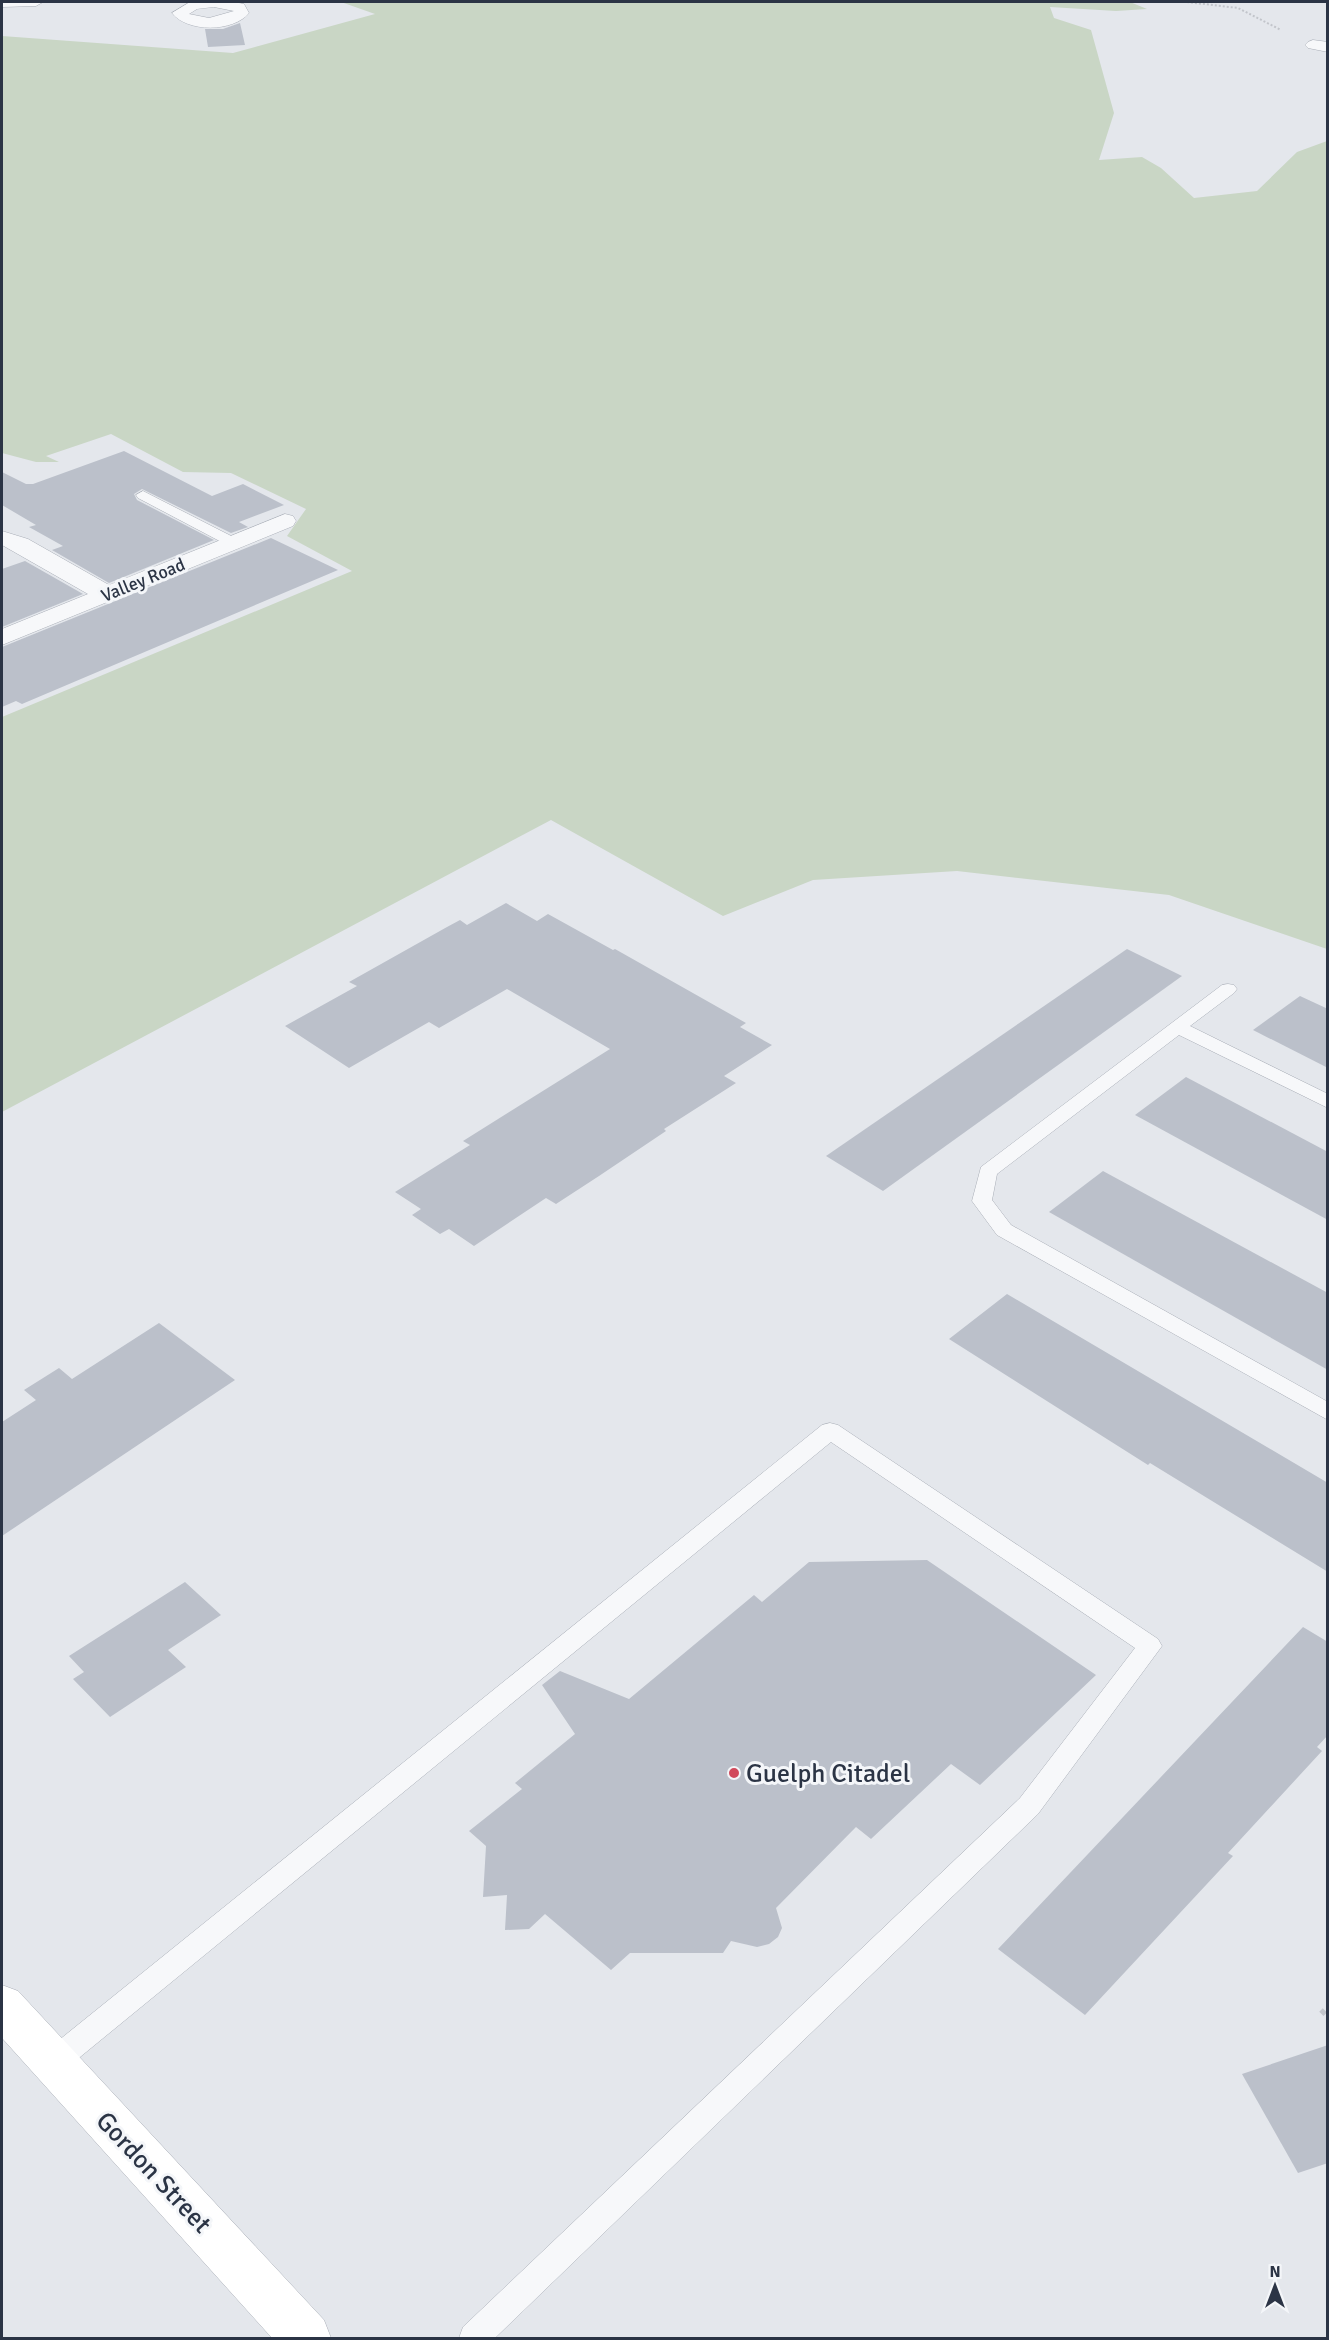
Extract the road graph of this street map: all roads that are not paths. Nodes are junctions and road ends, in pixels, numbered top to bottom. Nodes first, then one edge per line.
1 (36, 2) edge
2 (2, 3) edge
3 (143, 495) dead end
4 (285, 521) dead end
5 (2, 538) edge
6 (234, 543) junction
7 (108, 595) junction
8 (2, 638) edge
9 (1228, 989) dead end
10 (1177, 1027) junction
11 (1328, 1102) edge
12 (1328, 1412) edge
13 (2, 2006) edge
14 (53, 2062) junction
15 (306, 2338) edge
16 (474, 2338) edge

1 - 2 street
3 - 6 lane
4 - 6 street, Valley Road
5 - 7 street
6 - 7 street, Valley Road
7 - 8 street, Valley Road
9 - 10 lane
10 - 11 lane
10 - 12 lane
13 - 14 main road, Gordon Street
14 - 15 main road, Gordon Street
14 - 16 lane

